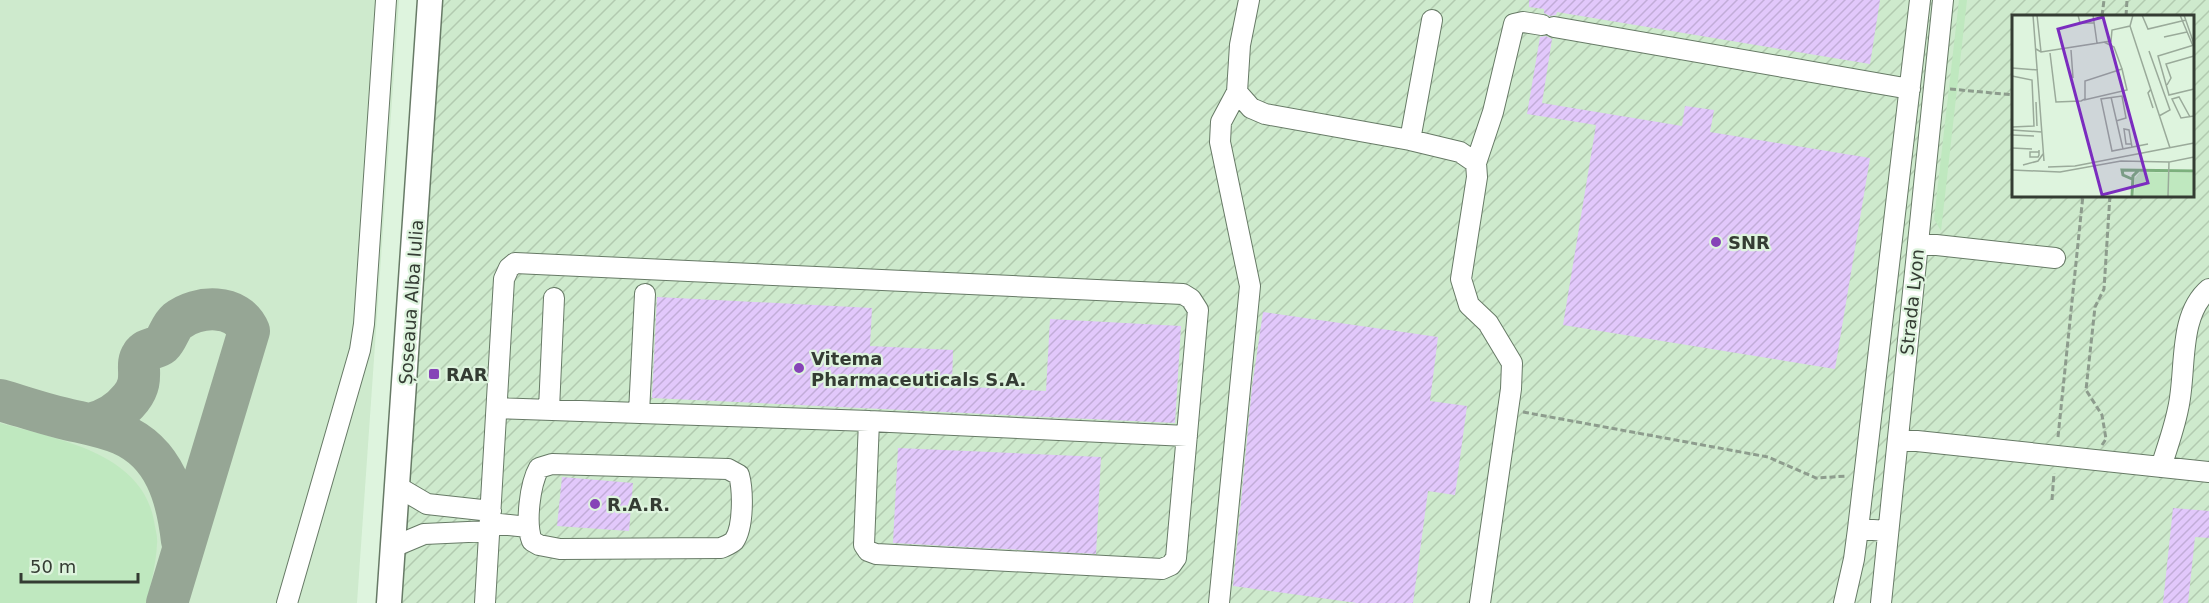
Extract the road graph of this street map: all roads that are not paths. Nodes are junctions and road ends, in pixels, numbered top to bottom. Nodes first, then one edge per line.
1 (386, 0) edge
2 (430, 0) edge
3 (1249, 0) edge
4 (1920, 0) edge
5 (1942, 0) edge
6 (1432, 20) dead end
7 (1910, 89) junction
8 (1237, 92) junction
9 (1410, 140) junction
10 (1476, 163) junction
11 (1918, 243) junction
12 (2055, 258) dead end
13 (2209, 289) edge
14 (645, 294) dead end
15 (554, 298) dead end
16 (497, 408) junction
17 (549, 409) junction
18 (639, 413) junction
19 (869, 421) junction
20 (1187, 436) junction
21 (1898, 439) junction
22 (2161, 467) junction
23 (2209, 472) edge
24 (398, 487) junction
25 (490, 522) junction
26 (528, 527) junction
27 (1858, 529) junction
28 (1888, 531) junction
29 (393, 547) junction
30 (287, 603) edge
31 (389, 603) edge
32 (486, 603) edge
33 (1219, 603) edge
34 (1480, 603) edge
35 (1844, 603) edge
36 (1881, 603) edge

1 - 30 street
2 - 24 main road, Șoseaua Alba Iulia
3 - 8 street
4 - 7 street
5 - 11 street, Strada Lyon
6 - 9 street
7 - 10 street
7 - 27 street
8 - 9 street
8 - 33 street
9 - 10 street
10 - 34 street
11 - 12 street
11 - 21 street, Strada Lyon
13 - 22 street
14 - 18 street
15 - 17 street
16 - 17 street
16 - 20 street
16 - 25 street
17 - 18 street
18 - 19 street
19 - 20 street
19 - 20 street
21 - 22 street
21 - 28 street, Strada Lyon
22 - 23 street
24 - 25 street
24 - 29 main road, Șoseaua Alba Iulia
25 - 26 street
25 - 29 street
25 - 32 street
26 - 26 street
27 - 28 street
27 - 35 street
28 - 36 street, Strada Lyon
29 - 31 main road, Șoseaua Alba Iulia

